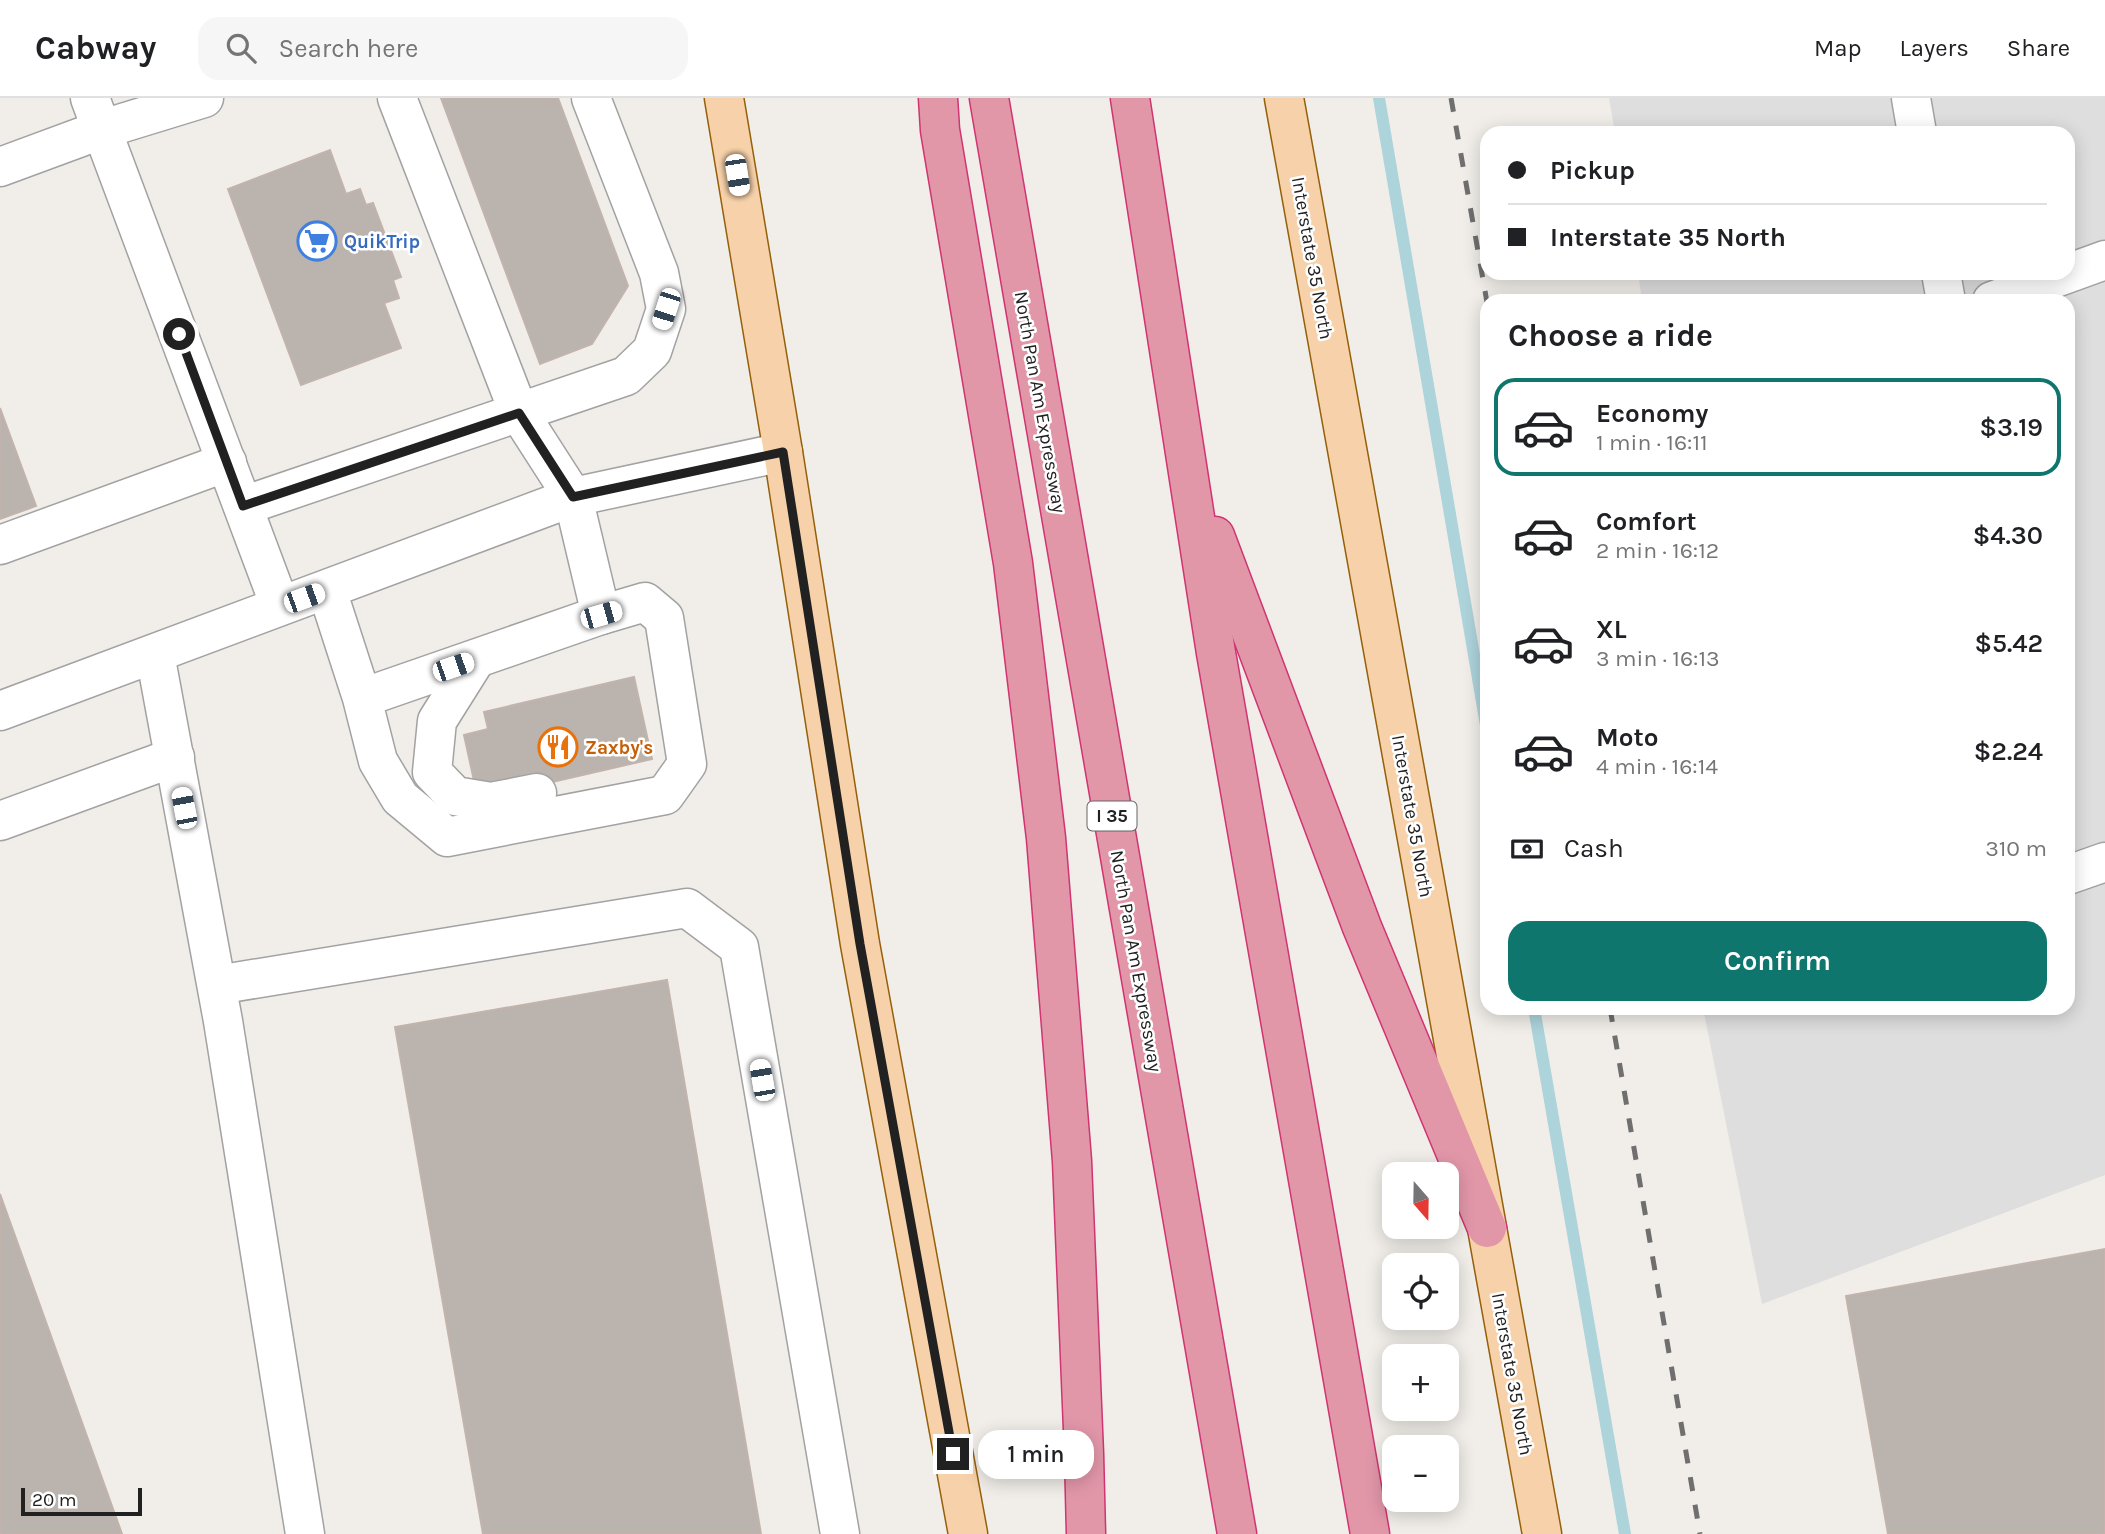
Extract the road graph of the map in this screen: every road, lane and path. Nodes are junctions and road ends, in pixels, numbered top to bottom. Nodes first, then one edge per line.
1 (204, 98) edge
2 (397, 98) edge
3 (591, 98) edge
4 (724, 98) edge
5 (938, 98) edge
6 (989, 98) edge
7 (1130, 98) edge
8 (1284, 98) edge
9 (1911, 98) edge
10 (97, 113) edge
11 (1916, 126) edge
12 (0, 167) edge
13 (2105, 260) edge
14 (2075, 271) edge
15 (2050, 280) edge
16 (2011, 294) edge
17 (519, 413) junction
18 (783, 452) junction
19 (227, 462) junction
20 (1187, 463) junction
21 (573, 497) junction
22 (243, 506) junction
23 (0, 545) edge
24 (327, 590) junction
25 (281, 606) junction
26 (601, 615) junction
27 (155, 654) junction
28 (476, 659) junction
29 (362, 698) junction
30 (0, 712) edge
31 (175, 757) junction
32 (687, 764) junction
33 (0, 821) edge
34 (2105, 862) edge
35 (2075, 873) edge
36 (217, 985) junction
37 (1487, 1228) junction
38 (305, 1534) edge
39 (840, 1534) edge
40 (968, 1534) edge
41 (1086, 1534) edge
42 (1237, 1534) edge
43 (1370, 1534) edge
44 (1542, 1534) edge

1 - 10 street
2 - 17 street
3 - 17 street
4 - 18 main road
5 - 41 highway
6 - 42 highway, North Pan Am Expressway / I 35
7 - 20 highway
8 - 37 main road, Interstate 35 North
9 - 11 street
10 - 12 street
10 - 19 street
13 - 14 street
15 - 16 street
17 - 21 street
17 - 22 street
18 - 21 street
18 - 40 main road
19 - 22 street
19 - 23 street
20 - 37 highway
20 - 43 highway
21 - 24 street
21 - 26 street
22 - 25 street
24 - 25 street
24 - 29 street
25 - 27 street
26 - 28 street
26 - 32 street
27 - 30 street
27 - 31 street
28 - 29 street
28 - 32 street
29 - 32 street
31 - 33 street
31 - 36 street
34 - 35 street
36 - 38 street
36 - 39 street
37 - 44 main road, Interstate 35 North

